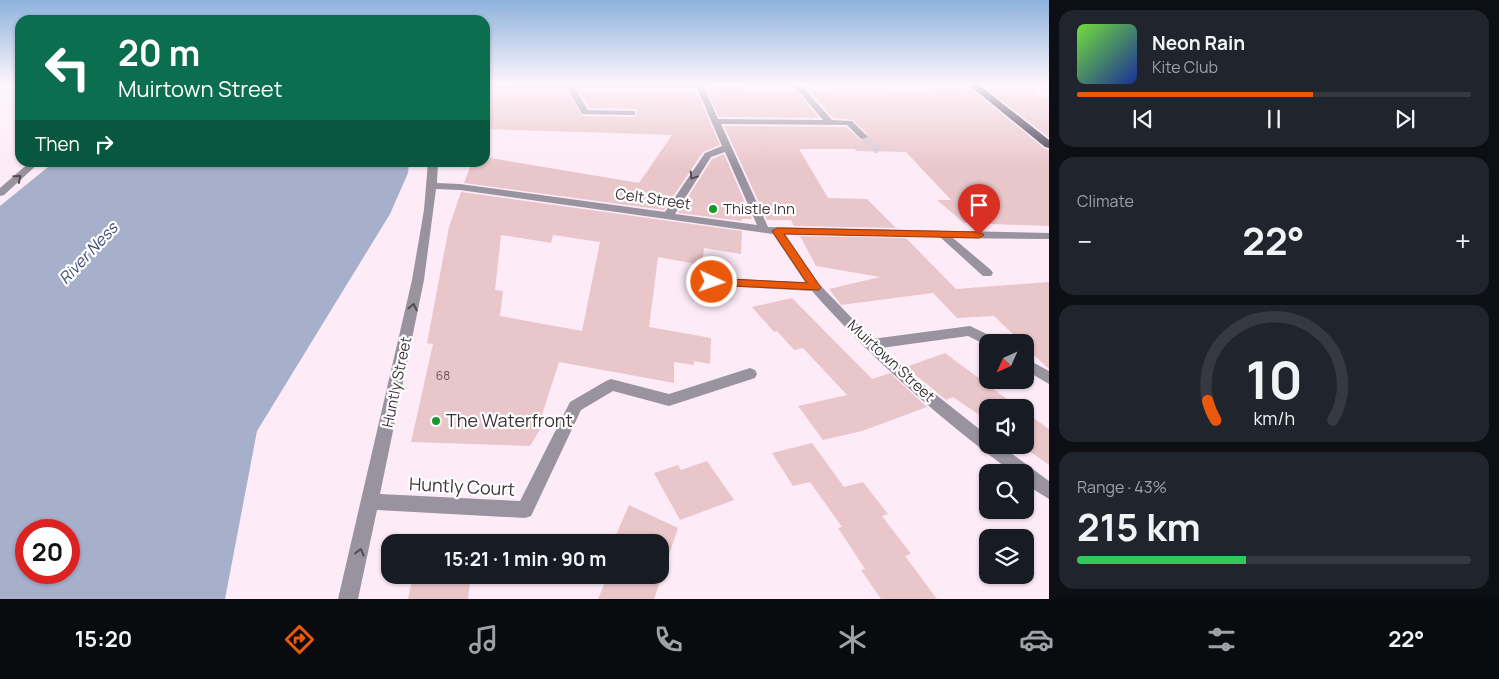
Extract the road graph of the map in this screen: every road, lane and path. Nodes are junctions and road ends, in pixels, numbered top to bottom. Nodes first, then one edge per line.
1 (712, 113) edge
2 (821, 113) edge
3 (1008, 113) edge
4 (716, 121) junction
5 (829, 122) junction
6 (864, 137) tunnel mouth
7 (1049, 145) edge
8 (728, 147) junction
9 (30, 167) edge
10 (433, 167) edge
11 (433, 186) junction
12 (0, 192) edge
13 (668, 216) junction
14 (771, 230) junction
15 (944, 235) junction
16 (1049, 236) edge
17 (987, 273) dead end
18 (712, 282) dead end
19 (815, 287) junction
20 (979, 336) edge
21 (870, 344) junction
22 (1034, 369) edge
23 (750, 374) dead end
24 (1049, 378) edge
25 (1012, 464) edge
26 (1034, 480) edge
27 (1049, 491) edge
28 (372, 502) junction
29 (348, 599) edge

1 - 4 street, Muirtown Street
2 - 5 street
3 - 7 highway
4 - 5 street
4 - 8 street, Muirtown Street
5 - 6 street
8 -> 13 street
8 - 14 street, Muirtown Street
12 -> 9 street
10 - 11 street, Huntly Street
11 - 13 street, Celt Street
28 -> 11 street, Huntly Street
13 - 14 street, Celt Street
14 - 15 street, Celt Street
14 - 19 street, Muirtown Street
15 - 16 street, Celt Street
15 - 17 street
18 - 19 street
19 - 21 street, Muirtown Street
20 - 21 street
21 - 25 street, Muirtown Street
22 - 24 street
23 - 28 street, Huntly Court
26 - 27 street, Muirtown Street
29 -> 28 street, Huntly Street

